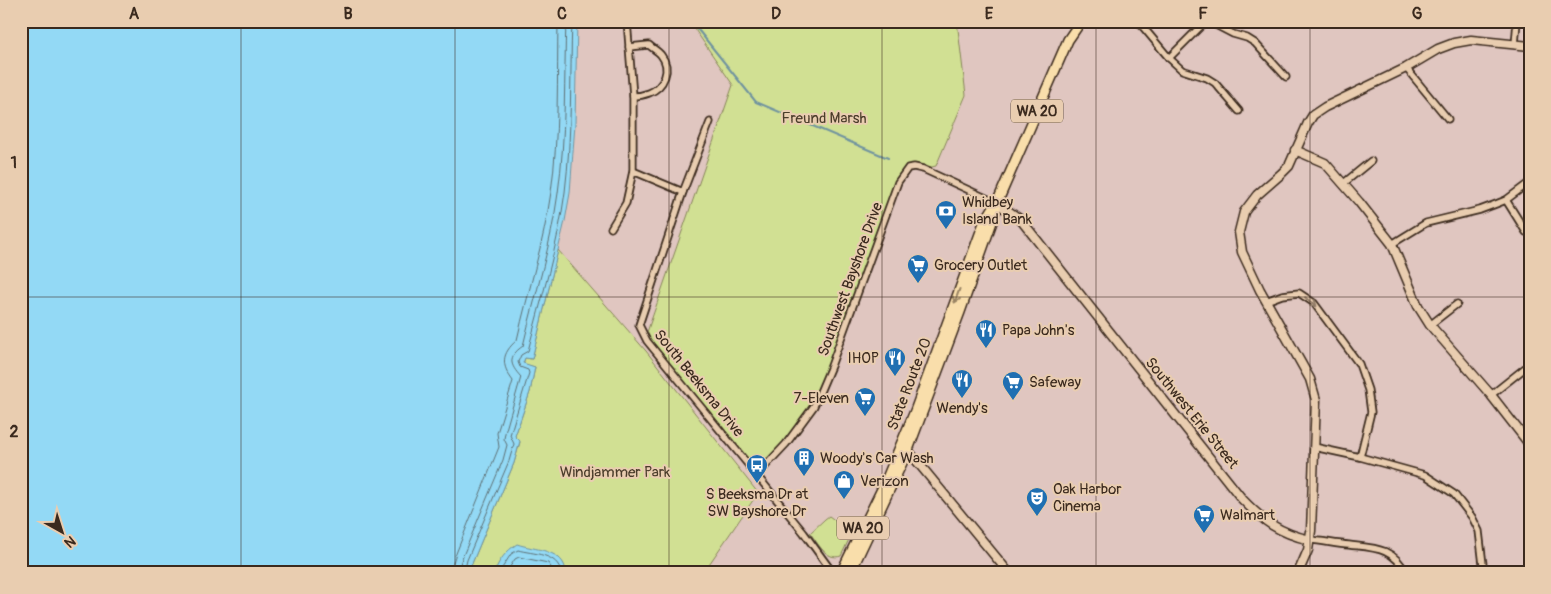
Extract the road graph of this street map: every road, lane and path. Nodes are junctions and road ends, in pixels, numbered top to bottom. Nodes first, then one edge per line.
1 (626, 21) edge
2 (1081, 21) edge
3 (1138, 21) edge
4 (1207, 21) edge
5 (1517, 21) edge
6 (1515, 44) junction
7 (1530, 46) edge
8 (629, 47) junction
9 (1169, 58) junction
10 (1406, 68) junction
11 (1286, 77) dead end
12 (633, 96) junction
13 (1240, 111) dead end
14 (1448, 119) dead end
15 (710, 122) dead end
16 (1295, 150) junction
17 (1371, 161) dead end
18 (632, 171) junction
19 (1530, 182) edge
20 (1344, 184) junction
21 (683, 192) junction
22 (1506, 200) junction
23 (997, 203) junction
24 (612, 228) dead end
25 (1526, 232) dead end
26 (1392, 244) junction
27 (1266, 301) junction
28 (1457, 304) dead end
29 (1430, 325) junction
30 (1530, 364) edge
31 (1491, 395) junction
32 (904, 438) junction
33 (1530, 445) edge
34 (1314, 448) junction
35 (908, 450) junction
36 (1360, 457) junction
37 (757, 475) junction
38 (1310, 540) junction
39 (829, 566) junction
40 (833, 573) edge
41 (840, 573) edge
42 (850, 573) edge
43 (1008, 573) edge
44 (1298, 573) edge
45 (1406, 573) edge
46 (1484, 573) edge

1 - 8 street
2 - 23 main road, State Route 20 / WA 20
3 - 9 street
4 - 9 street
4 - 11 street
5 - 6 street
6 - 7 street
6 - 10 street
8 - 12 street
8 - 12 street
9 - 13 street
10 - 14 street
10 - 16 street
12 - 18 street
15 - 21 street
16 - 20 street
16 - 27 street
17 - 20 street
18 - 21 street
18 - 24 street
19 - 22 street
20 - 26 street
21 - 37 street, South Beeksma Drive
22 - 25 street
22 - 26 street
23 -> 32 main road, State Route 20 / WA 20
23 - 35 main road, State Route 20 / WA 20
23 - 37 street, Southwest Bayshore Drive
23 - 38 street, Southwest Erie Street
26 - 29 street
27 - 34 street
27 -> 36 street
28 - 29 street
29 - 31 street
30 - 31 street
31 - 33 street
32 - 35 street
32 - 41 main road, State Route 20 / WA 20
34 - 36 street
34 - 38 street
35 - 42 main road, WA 20
35 - 43 street
36 - 46 street
37 - 39 street, South Beeksma Drive
38 - 44 street
38 - 45 street, Southwest Erie Street
39 - 40 street, South Beeksma Drive
39 - 41 street, South Beeksma Drive

